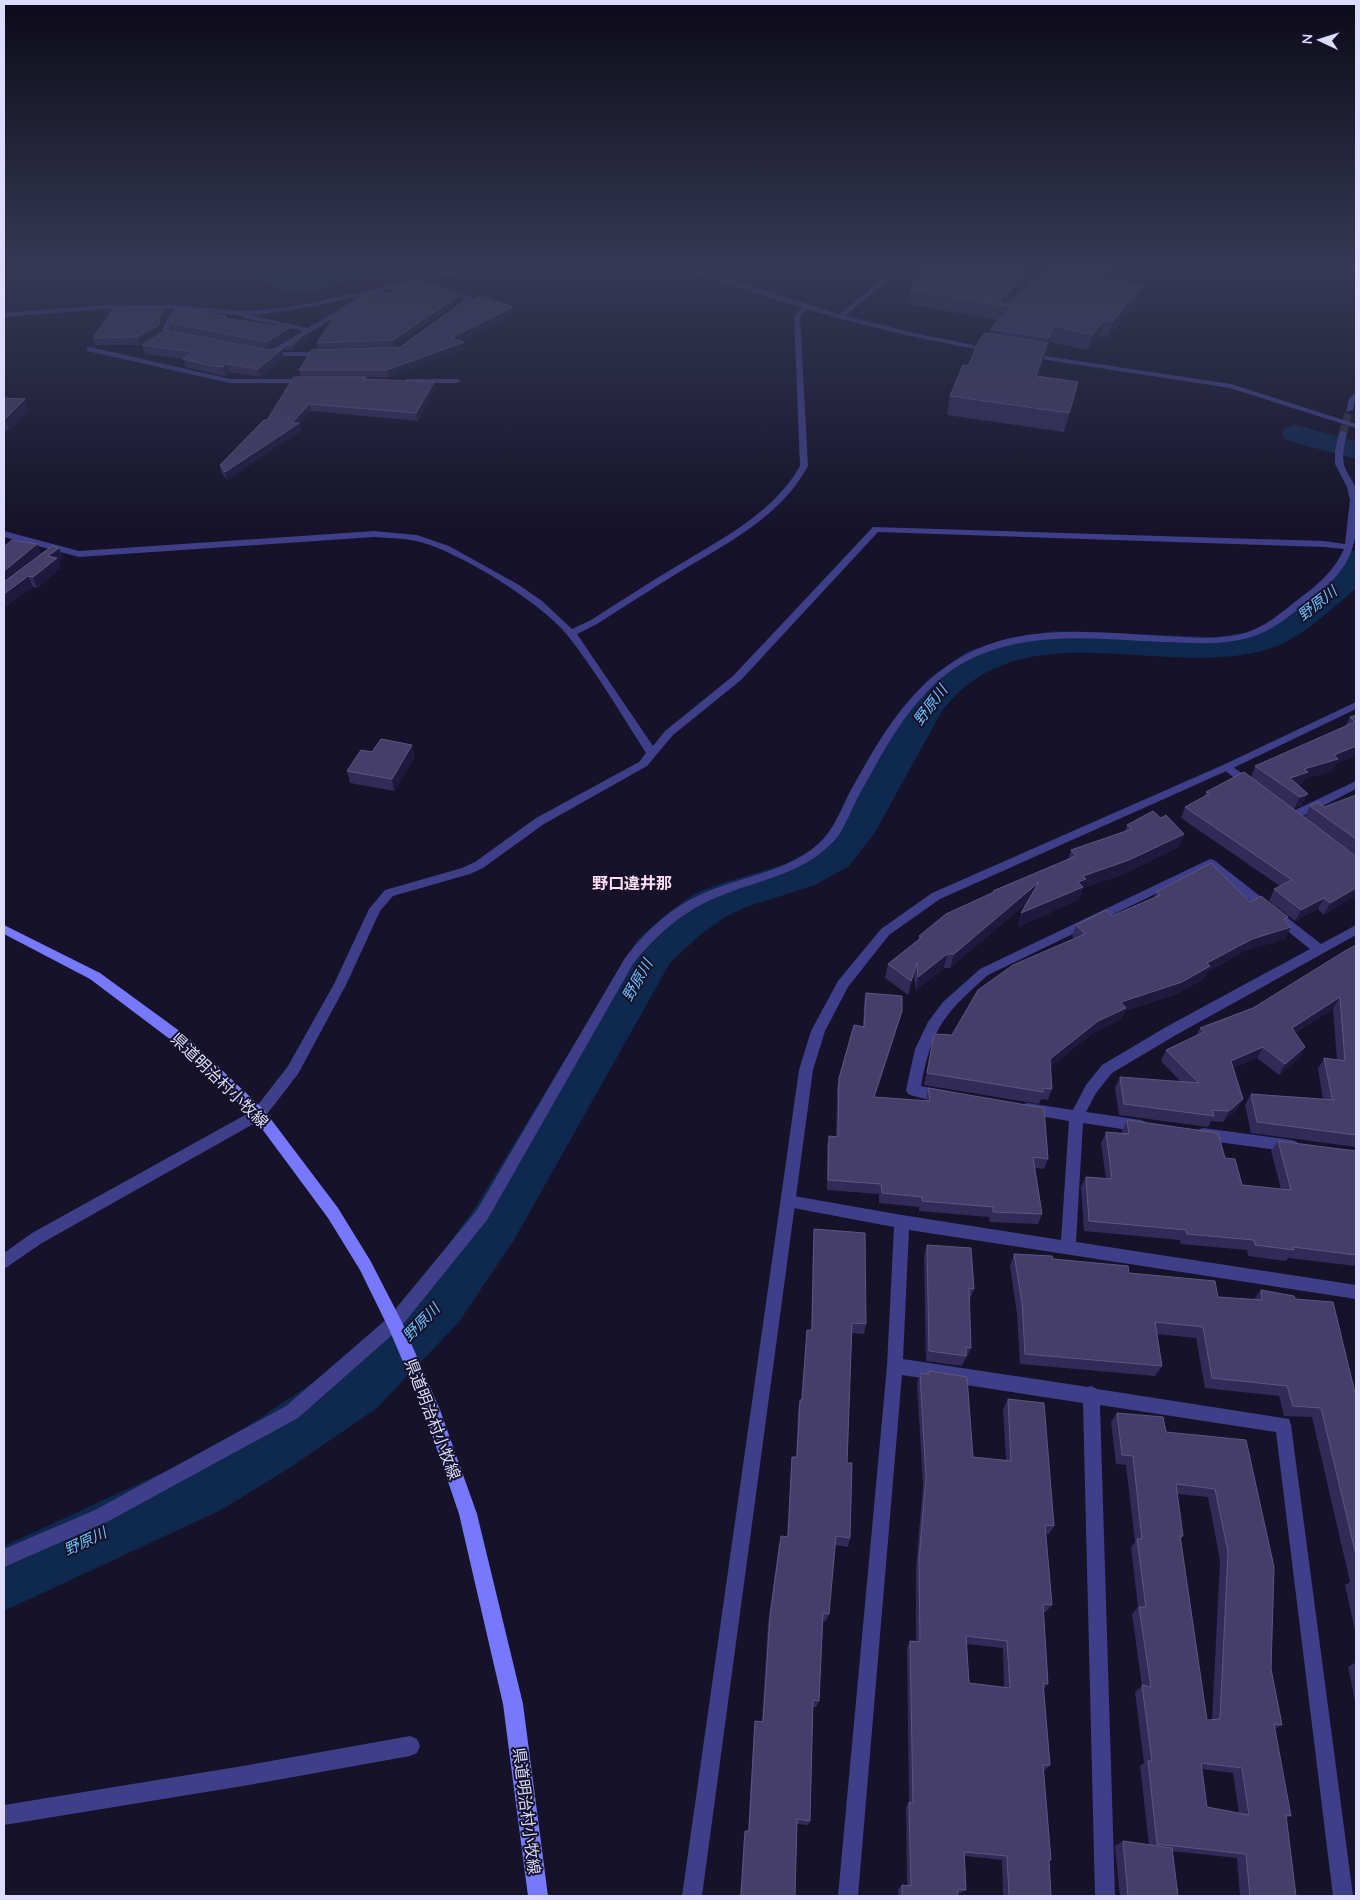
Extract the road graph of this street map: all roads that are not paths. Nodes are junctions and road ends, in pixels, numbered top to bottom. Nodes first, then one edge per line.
1 (116, 355) edge
2 (131, 355) edge
3 (799, 355) edge
4 (1027, 355) edge
5 (127, 357) junction
6 (317, 381) edge
7 (403, 381) edge
8 (457, 381) dead end
9 (1356, 396) edge
10 (1349, 410) tunnel mouth
11 (1356, 426) edge
12 (1343, 433) tunnel mouth
13 (4, 534) edge
14 (1349, 547) junction
15 (571, 633) junction
16 (1356, 705) edge
17 (652, 753) junction
18 (1227, 767) junction
19 (1356, 785) edge
20 (1264, 795) edge
21 (1293, 817) edge
22 (4, 929) edge
23 (1356, 930) edge
24 (1320, 950) junction
25 (961, 1098) edge
26 (1018, 1108) edge
27 (259, 1114) junction
28 (1076, 1117) junction
29 (1153, 1128) edge
30 (1192, 1133) edge
31 (1308, 1149) edge
32 (788, 1201) junction
33 (902, 1222) junction
34 (1068, 1246) junction
35 (4, 1262) edge
36 (1356, 1292) edge
37 (394, 1324) junction
38 (896, 1366) junction
39 (1092, 1394) junction
40 (4, 1558) edge
41 (410, 1746) dead end
42 (4, 1815) edge
43 (538, 1896) edge
44 (692, 1896) edge
45 (848, 1896) edge
46 (1105, 1896) edge
47 (1343, 1896) edge

1 - 5 street
2 - 5 street
3 - 15 street
4 - 11 street
5 - 6 street
7 - 8 street
9 - 10 street
12 - 14 street
13 - 15 street
14 - 17 street
14 - 37 street
15 - 17 street
16 - 18 street
17 - 27 street
18 - 20 street
18 - 32 street
19 - 21 street
22 - 27 main road, 県道明治村小牧線
23 - 24 street
24 - 25 street
24 - 28 street
26 - 28 street
27 - 35 street
27 - 37 main road, 県道明治村小牧線
28 - 29 street
28 - 34 street
30 - 31 street
32 - 33 street
32 - 44 street
33 - 34 street
33 - 38 street
34 - 36 street
37 - 40 street
37 - 43 main road, 県道明治村小牧線
38 - 39 street
38 - 45 street
39 - 46 street
39 - 47 street
41 - 42 street

